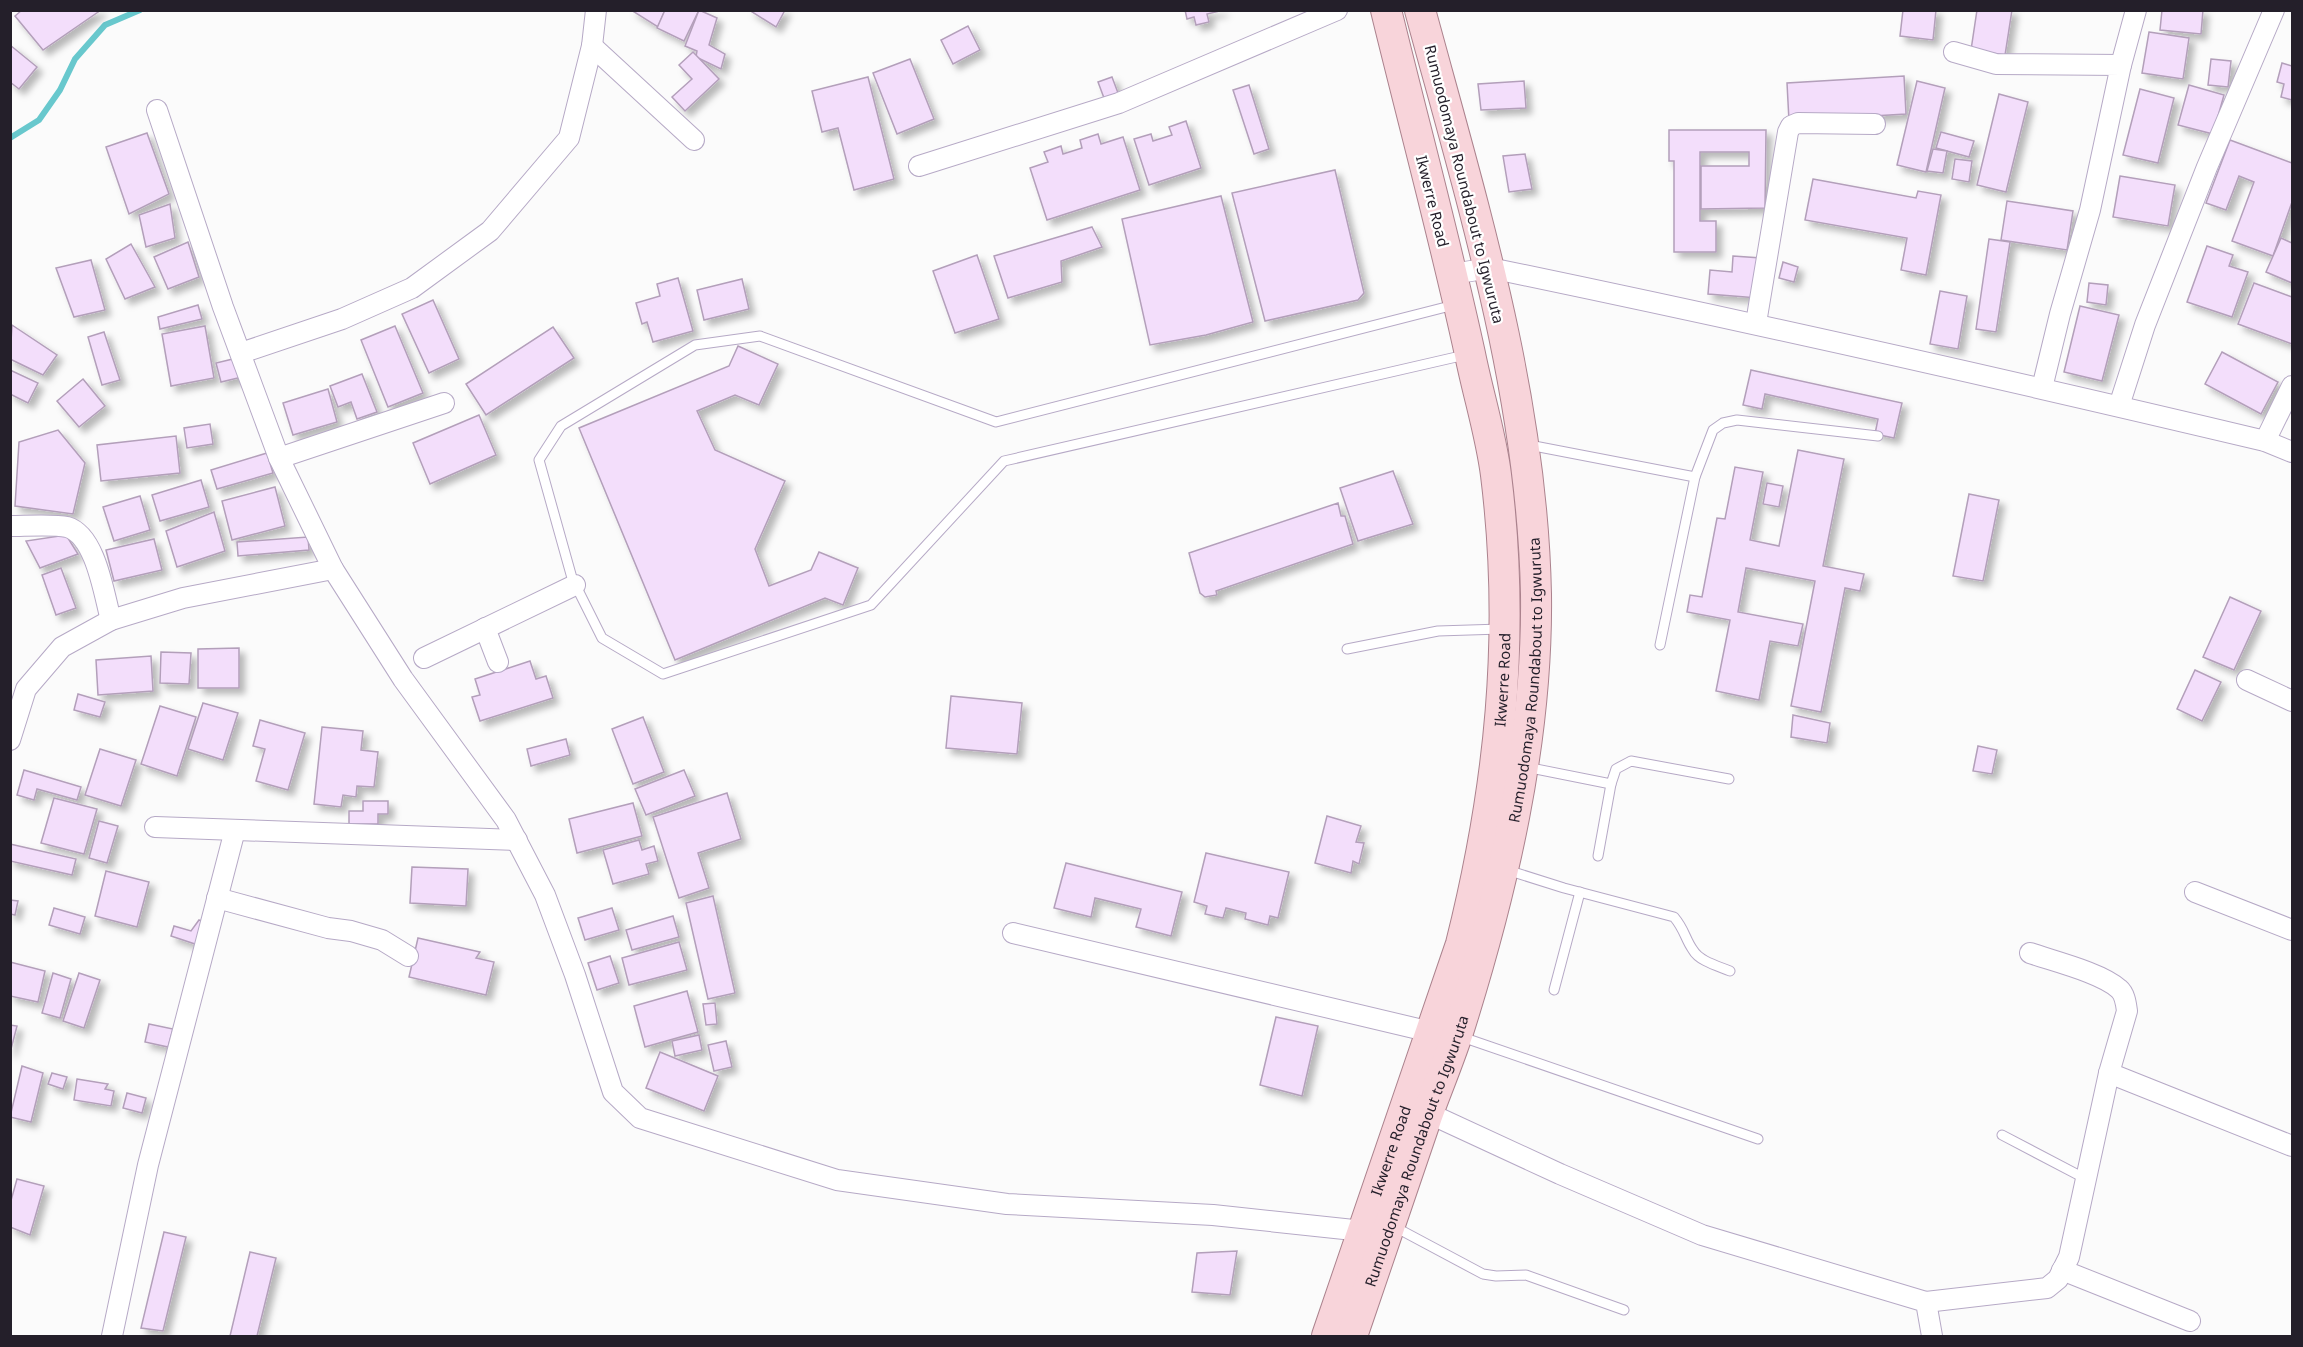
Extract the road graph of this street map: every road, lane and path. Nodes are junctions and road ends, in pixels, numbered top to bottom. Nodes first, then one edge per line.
1 (596, 10) edge
2 (1337, 10) edge
3 (1386, 10) edge
4 (1420, 10) edge
5 (2136, 10) edge
6 (2274, 10) edge
7 (592, 46) junction
8 (1954, 52) dead end
9 (2121, 65) junction
10 (157, 110) dead end
11 (1875, 124) dead end
12 (694, 140) dead end
13 (919, 166) dead end
14 (1490, 268) junction
15 (1452, 274) junction
16 (1459, 304) junction
17 (1756, 323) junction
18 (241, 353) junction
19 (1470, 354) junction
20 (2292, 386) edge
21 (2042, 388) junction
22 (444, 403) dead end
23 (2119, 406) junction
24 (1878, 436) dead end
25 (2265, 441) junction
26 (1524, 444) junction
27 (2292, 452) edge
28 (279, 458) junction
29 (1695, 477) junction
30 (10, 526) edge
31 (333, 569) junction
32 (575, 585) junction
33 (111, 620) junction
34 (485, 628) junction
35 (1506, 629) junction
36 (1660, 645) dead end
37 (1347, 649) dead end
38 (424, 658) dead end
39 (498, 663) dead end
40 (2247, 680) dead end
41 (2292, 701) edge
42 (10, 740) edge
43 (1524, 767) junction
44 (1729, 779) dead end
45 (1611, 784) junction
46 (155, 827) dead end
47 (235, 830) junction
48 (517, 840) junction
49 (1598, 856) dead end
50 (1502, 868) junction
51 (1580, 892) junction
52 (2195, 892) dead end
53 (218, 898) junction
54 (2292, 930) edge
55 (1013, 933) dead end
56 (2030, 953) dead end
57 (408, 956) dead end
58 (1730, 971) dead end
59 (1554, 990) dead end
60 (1444, 1033) junction
61 (2109, 1072) junction
62 (1428, 1113) junction
63 (2002, 1136) dead end
64 (1758, 1139) dead end
65 (2292, 1146) edge
66 (2086, 1179) junction
67 (1377, 1228) junction
68 (2062, 1270) junction
69 (1926, 1302) junction
70 (1624, 1310) dead end
71 (2190, 1321) dead end
72 (112, 1336) edge
73 (1327, 1336) edge
74 (1352, 1336) edge
75 (1932, 1336) edge

1 - 7 street
2 - 13 street
3 - 15 main road, Ikwerre Road
4 - 14 main road, Rumuodomaya Roundabout to Igwuruta
5 - 9 street
6 - 23 street
7 - 12 street
7 - 18 street
8 - 9 street
9 - 21 street
10 - 18 street
11 - 17 street
14 - 15 street
14 - 17 street
14 - 26 main road, Rumuodomaya Roundabout to Igwuruta
15 - 16 main road, Ikwerre Road
16 - 19 main road, Ikwerre Road
16 - 32 lane
17 - 21 street
18 - 28 street
19 - 32 lane
19 - 35 main road, Ikwerre Road
20 - 25 street
21 - 23 street
22 - 28 street
23 - 25 street
24 - 29 lane
25 - 27 street
26 - 29 lane
26 - 43 main road, Rumuodomaya Roundabout to Igwuruta
28 - 31 street
29 - 36 lane
30 - 33 street
31 - 33 street
31 - 48 street
32 - 34 street
33 - 42 street
34 - 38 street
34 - 39 street
35 - 37 lane
35 - 60 main road, Ikwerre Road
40 - 41 street
43 - 45 lane
43 - 50 main road, Rumuodomaya Roundabout to Igwuruta
44 - 45 lane
45 - 49 lane
46 - 47 street
47 - 48 street
47 - 53 street
48 - 67 street
50 - 51 lane
50 - 60 main road, Rumuodomaya Roundabout to Igwuruta
51 - 58 lane
51 - 59 lane
52 - 54 street
53 - 57 street
53 - 72 street
55 - 60 street
56 - 61 street
60 - 62 main road, Rumuodomaya Roundabout to Igwuruta
60 - 64 lane
60 - 67 main road, Ikwerre Road
61 - 65 street
61 - 66 street
62 - 67 main road, Rumuodomaya Roundabout to Igwuruta
62 - 69 street
63 - 66 lane
66 - 68 street
67 - 70 lane
67 - 73 main road, Ikwerre Road
67 - 74 main road, Rumuodomaya Roundabout to Igwuruta
68 - 69 street
68 - 71 street
69 - 75 street

